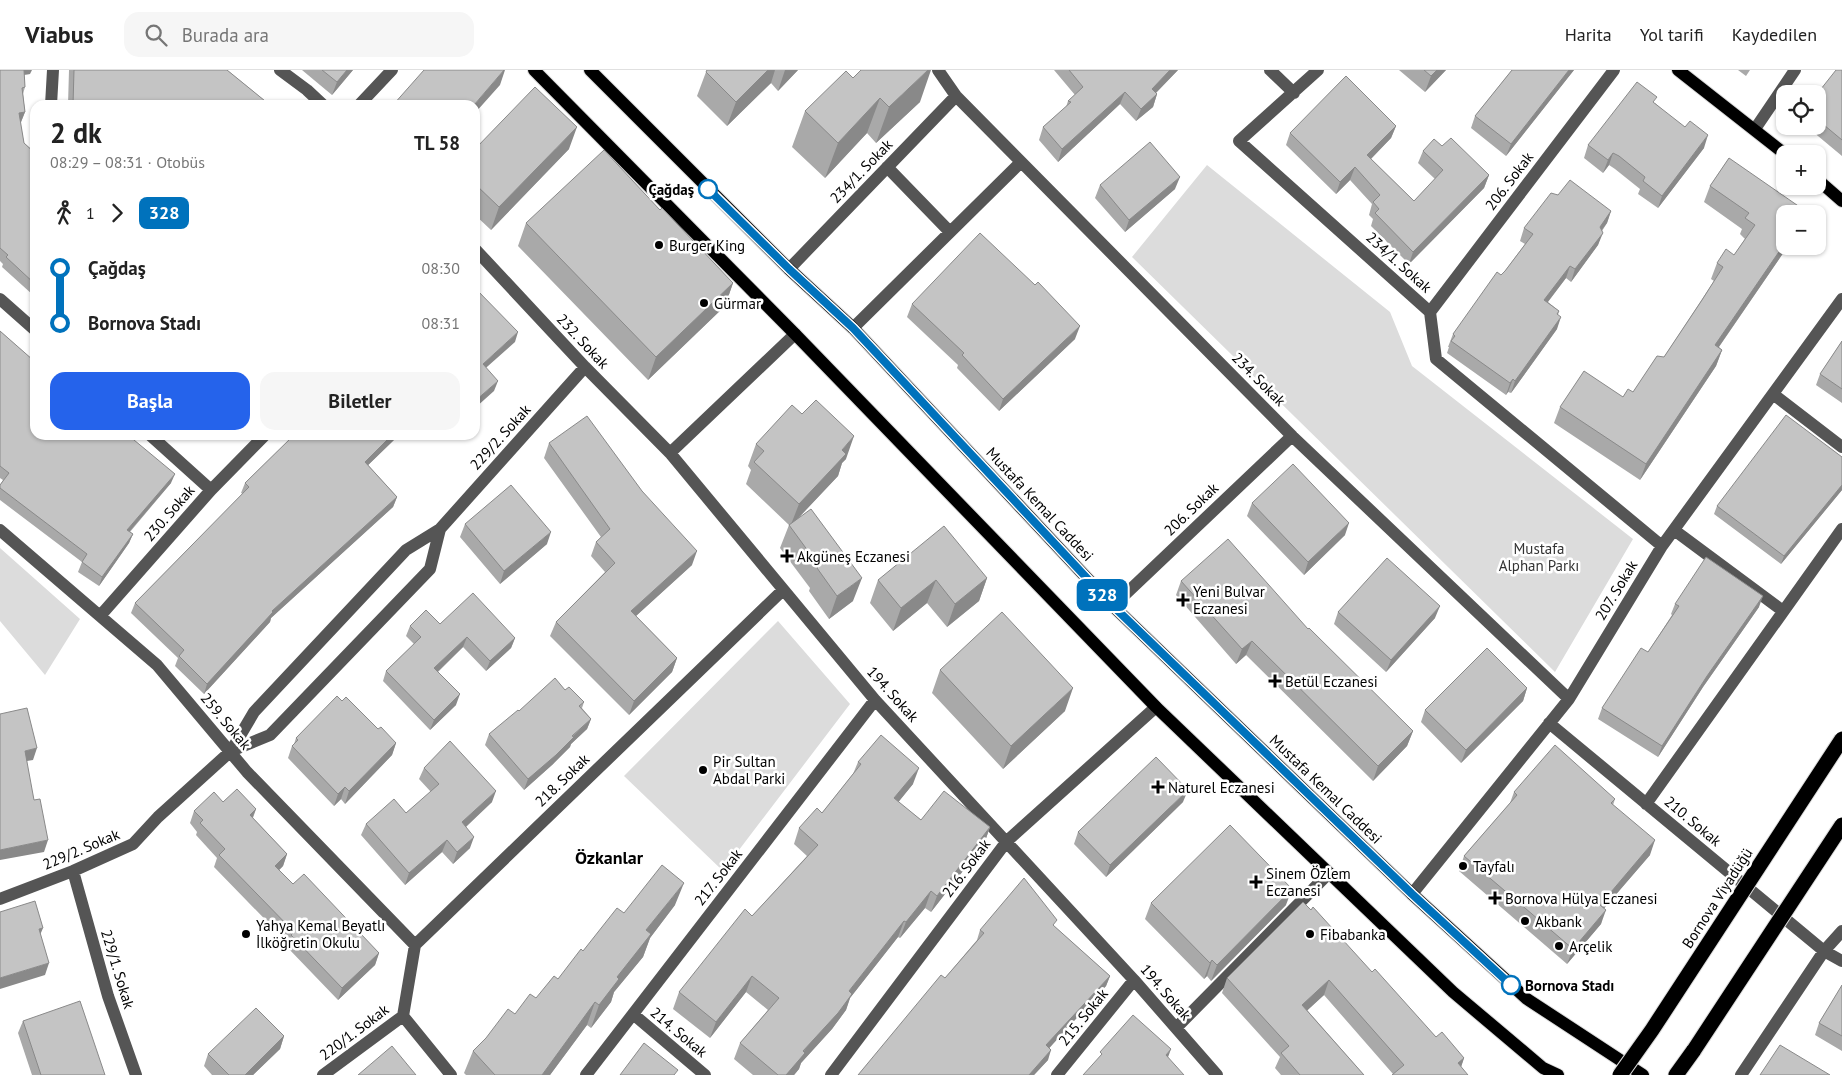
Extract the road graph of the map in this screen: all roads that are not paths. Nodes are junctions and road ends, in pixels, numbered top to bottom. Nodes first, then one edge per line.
1 (53, 70) edge
2 (280, 70) edge
3 (392, 70) edge
4 (534, 70) edge
5 (590, 70) edge
6 (938, 70) edge
7 (1270, 70) edge
8 (1318, 70) edge
9 (1614, 70) edge
10 (1678, 70) edge
11 (1794, 70) edge
12 (1294, 93) junction
13 (956, 96) junction
14 (51, 100) edge
15 (318, 100) edge
16 (364, 100) edge
17 (1755, 129) junction
18 (1776, 146) edge
19 (1022, 162) junction
20 (887, 167) junction
21 (1826, 187) edge
22 (1842, 200) edge
23 (950, 232) junction
24 (480, 254) edge
25 (789, 269) junction
26 (0, 299) edge
27 (1842, 299) edge
28 (1430, 312) junction
29 (30, 326) edge
30 (853, 328) junction
31 (795, 334) junction
32 (585, 367) junction
33 (1773, 394) junction
34 (1292, 436) junction
35 (156, 440) edge
36 (260, 440) edge
37 (1842, 447) edge
38 (670, 453) junction
39 (211, 490) junction
40 (440, 529) junction
41 (1842, 529) edge
42 (0, 530) edge
43 (1674, 530) junction
44 (1662, 546) junction
45 (783, 590) junction
46 (1113, 606) junction
47 (1783, 612) junction
48 (100, 616) junction
49 (1569, 699) junction
50 (875, 700) junction
51 (1156, 707) junction
52 (1549, 723) junction
53 (1842, 739) edge
54 (230, 751) junction
55 (1646, 804) junction
56 (1842, 825) edge
57 (1007, 841) junction
58 (73, 872) junction
59 (1329, 873) junction
60 (1412, 894) junction
61 (0, 899) edge
62 (1842, 931) edge
63 (415, 945) junction
64 (1824, 951) junction
65 (1842, 961) edge
66 (1134, 980) junction
67 (633, 1014) junction
68 (403, 1016) junction
69 (1176, 1028) junction
70 (1694, 1050) junction
71 (1541, 1071) edge
72 (136, 1075) edge
73 (324, 1075) edge
74 (451, 1075) edge
75 (586, 1075) edge
76 (705, 1075) edge
77 (831, 1075) edge
78 (1057, 1075) edge
79 (1217, 1075) edge
80 (1558, 1075) edge
81 (1620, 1075) edge
82 (1643, 1075) edge
83 (1676, 1075) edge
84 (1681, 1075) edge
85 (1741, 1075) edge

1 - 14 street
2 - 15 street
3 - 16 street
4 - 31 main road
5 - 25 main road, Mustafa Kemal Caddesi
6 - 13 street, 234. Sokak
7 - 12 street
8 - 12 street, 234/1. Sokak
9 - 28 street, 206. Sokak
10 - 17 main road
11 - 17 street
12 - 28 street, 234/1. Sokak
13 - 19 street, 234. Sokak
13 - 20 street, 234/1. Sokak
17 - 18 main road
19 - 23 street
19 - 34 street, 234. Sokak
20 - 23 street
20 - 25 street, 234/1. Sokak
21 - 22 main road
23 - 30 street
24 - 32 street, 232. Sokak
25 - 30 main road, Mustafa Kemal Caddesi
26 - 29 street
27 - 33 street, 207. Sokak
28 - 44 street, 234/1. Sokak
30 - 46 main road, Mustafa Kemal Caddesi
31 - 38 street
31 - 51 main road
32 - 38 street, 232. Sokak
32 - 40 street, 229/2. Sokak
33 - 37 street
33 - 43 street, 207. Sokak
34 - 46 street, 206. Sokak
34 - 49 street, 234. Sokak
35 - 39 street
36 - 39 street, 230. Sokak
38 - 45 street, 194. Sokak
39 - 48 street, 230. Sokak
40 - 54 street
40 - 54 street
41 - 47 street
42 - 48 street, 259. Sokak
43 - 44 street, 207. Sokak
43 - 47 street
44 - 49 street, 207. Sokak
45 - 50 street, 194. Sokak
45 - 63 street, 218. Sokak
46 - 60 main road, Mustafa Kemal Caddesi
47 - 55 street
48 - 54 street, 259. Sokak
49 - 52 street, 207. Sokak
50 - 57 street, 194. Sokak
50 - 67 street, 217. Sokak
51 - 57 street, 216. Sokak
51 - 59 main road
52 - 55 street, 210. Sokak
52 - 60 street, 207. Sokak
53 - 81 highway, Bornova Viyadüğü, bridge
54 - 58 street, 229/2. Sokak
54 - 63 street, 259. Sokak
55 - 64 street, 210. Sokak
56 - 70 highway, bridge
57 - 66 street, 194. Sokak
57 - 77 street, 216. Sokak
58 - 61 street, 229/2. Sokak
58 - 72 street, 229/1. Sokak
59 - 69 street
59 - 71 main road
60 - 82 main road, Mustafa Kemal Caddesi
62 - 64 street
63 - 68 street
64 - 65 street, 210. Sokak
64 - 85 street
66 - 69 street, 194. Sokak
66 - 78 street, 215. Sokak
67 - 75 street, 217. Sokak
67 - 76 street, 214. Sokak
68 - 73 street, 220/1. Sokak
68 - 74 street
69 - 79 street, 194. Sokak
70 - 83 highway
70 - 84 highway
71 - 80 main road

